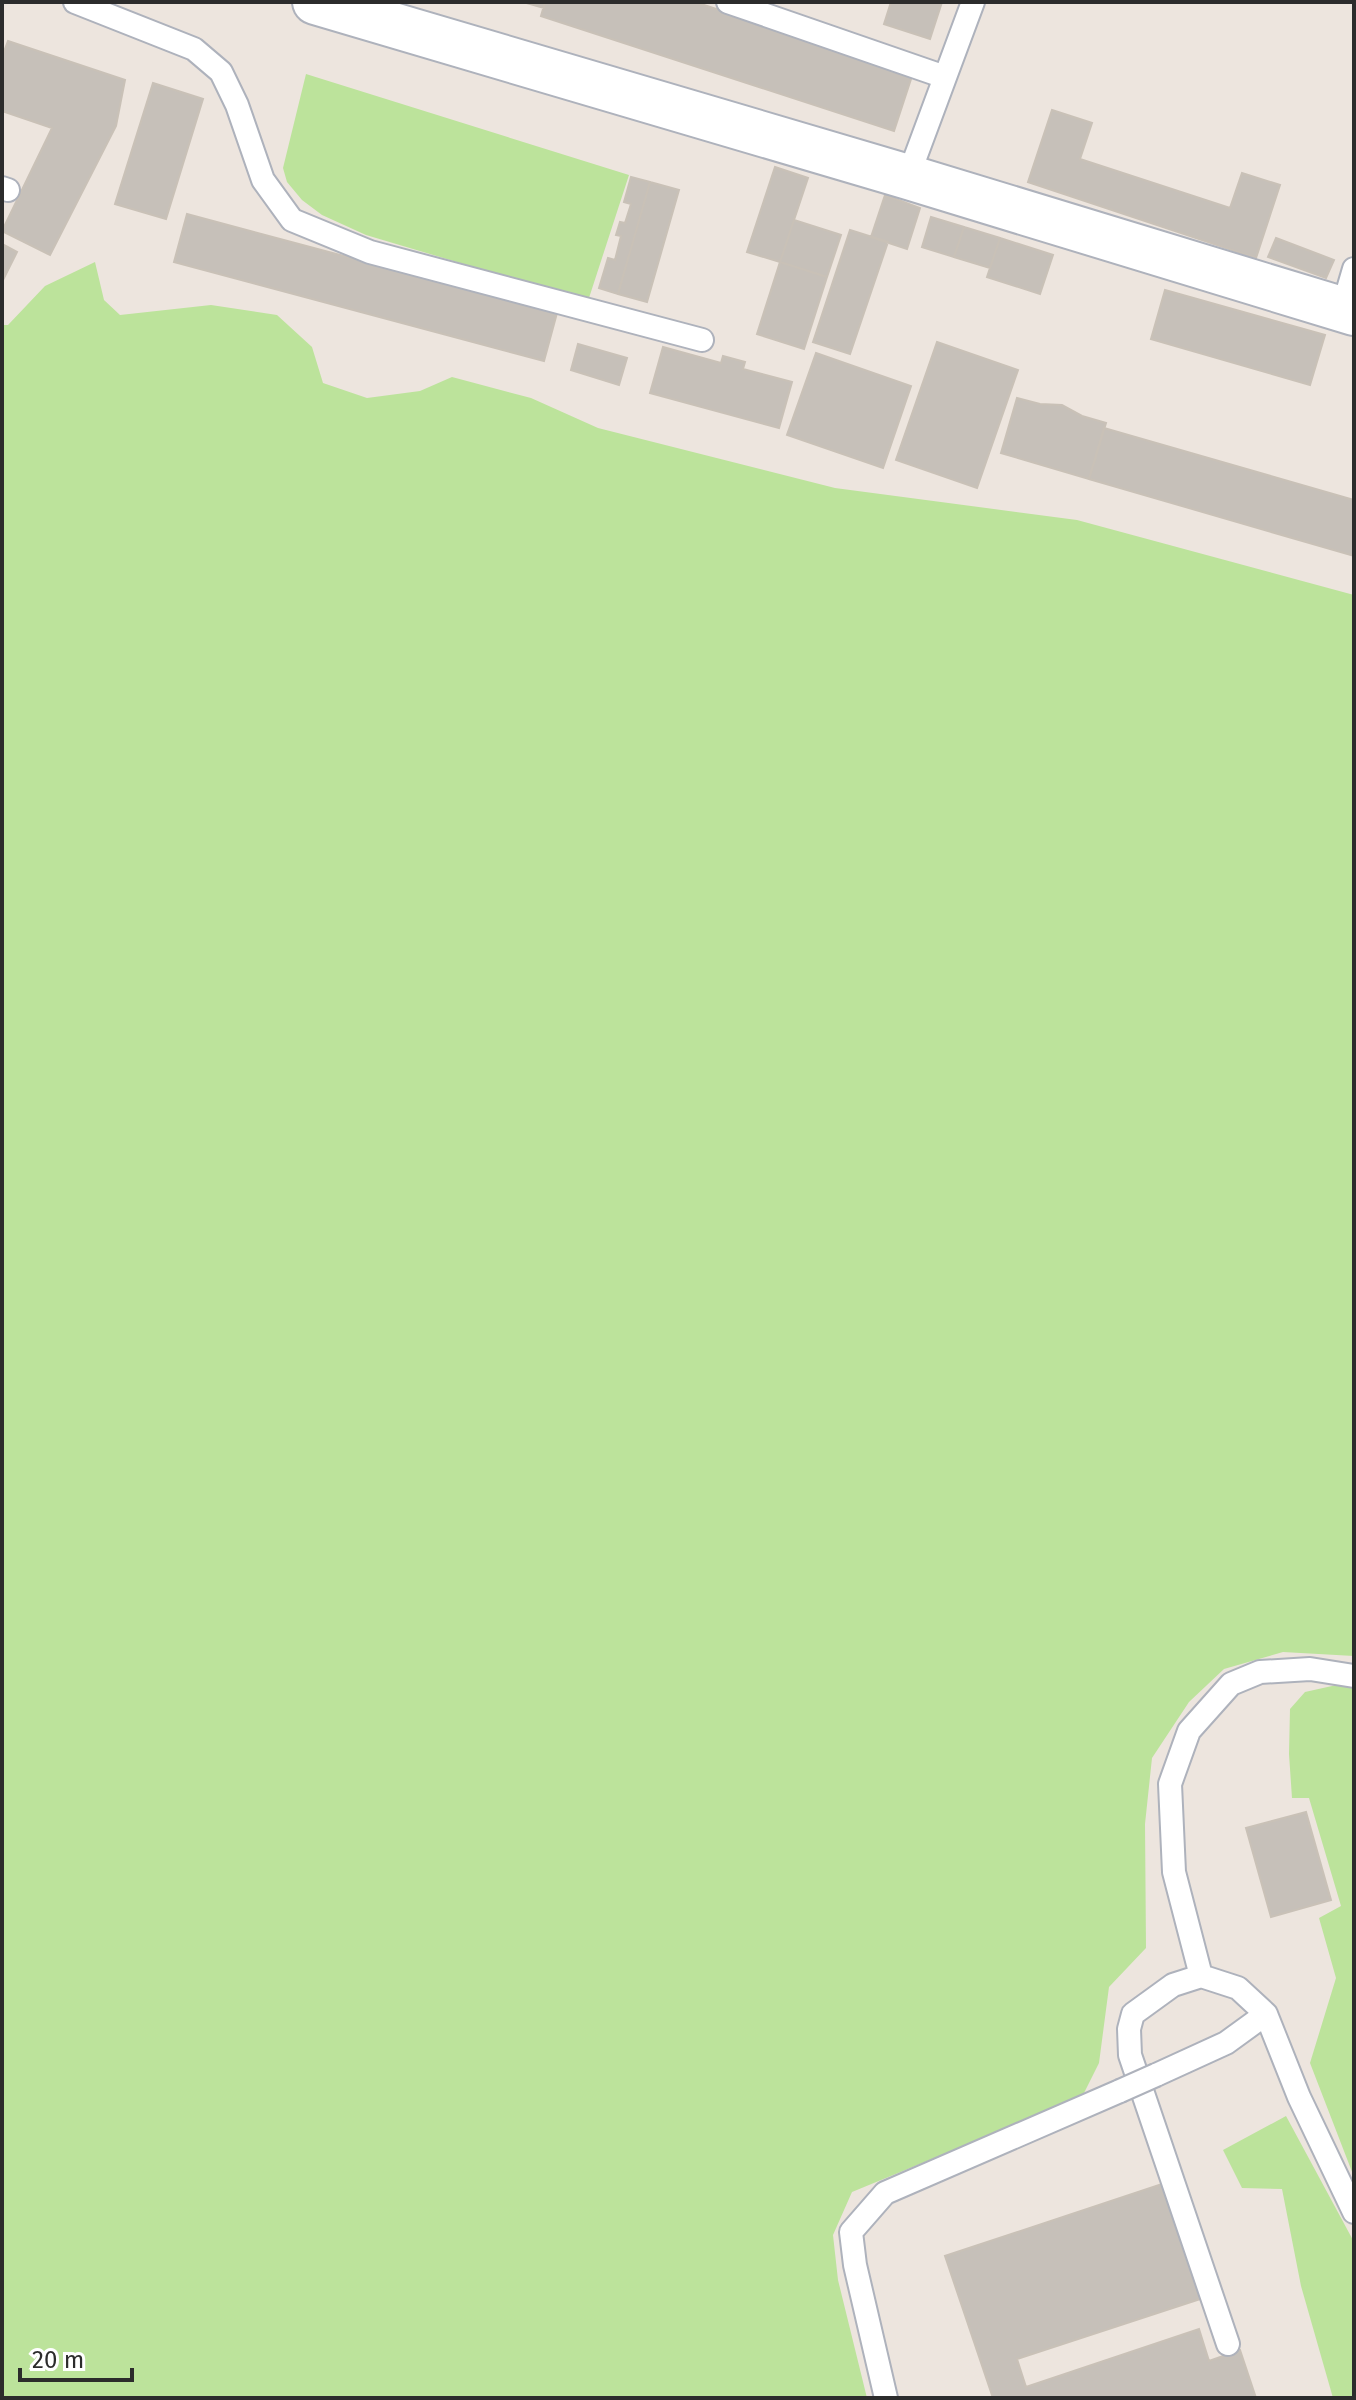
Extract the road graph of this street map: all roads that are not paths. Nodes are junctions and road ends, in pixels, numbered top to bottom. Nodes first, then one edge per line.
1 (75, 2) edge
2 (315, 2) edge
3 (728, 2) edge
4 (973, 2) edge
5 (945, 77) junction
6 (908, 177) junction
7 (1354, 269) edge
8 (1348, 311) edge
9 (702, 340) dead end
10 (1354, 1676) edge
11 (1201, 1976) junction
12 (1266, 2014) junction
13 (1354, 2212) edge
14 (1228, 2344) dead end
15 (886, 2398) edge

1 - 9 lane
2 - 6 street
3 - 5 lane
4 - 5 lane
5 - 6 lane
6 - 8 street
7 - 8 lane
10 - 11 lane
11 - 12 lane
11 - 14 lane
12 - 13 lane
12 - 15 lane, bridge

